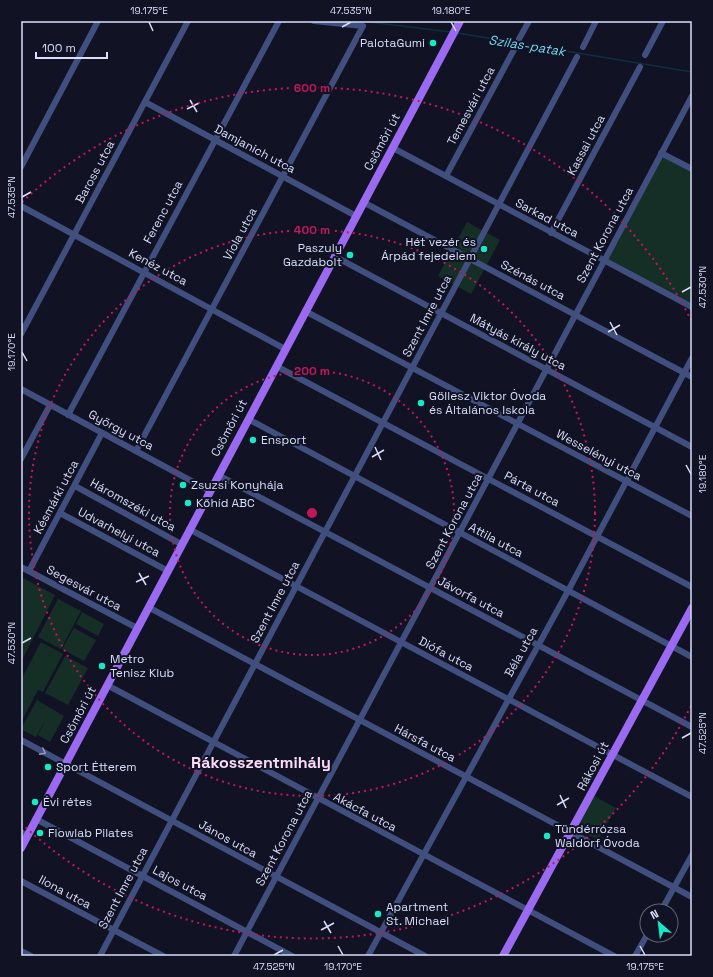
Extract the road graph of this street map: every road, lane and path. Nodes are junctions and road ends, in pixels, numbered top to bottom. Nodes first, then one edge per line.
1 (98, 21) edge
2 (188, 21) edge
3 (279, 21) edge
4 (314, 21) edge
5 (529, 21) edge
6 (596, 21) edge
7 (663, 21) edge
8 (459, 23) edge
9 (519, 39) dead end
10 (516, 46) dead end
11 (583, 46) dead end
12 (645, 55) dead end
13 (577, 57) dead end
14 (640, 67) dead end
15 (692, 96) edge
16 (145, 102) junction
17 (215, 140) junction
18 (393, 148) junction
19 (661, 152) junction
20 (21, 167) edge
21 (692, 169) edge
22 (446, 176) junction
23 (283, 177) junction
24 (363, 202) junction
25 (499, 205) junction
26 (21, 206) edge
27 (356, 216) junction
28 (551, 233) junction
29 (74, 235) junction
30 (334, 256) junction
31 (471, 259) junction
32 (604, 261) junction
33 (144, 271) junction
34 (692, 308) edge
35 (212, 309) junction
36 (305, 311) junction
37 (441, 313) junction
38 (575, 315) junction
39 (21, 334) edge
40 (285, 349) junction
41 (692, 358) edge
42 (276, 366) junction
43 (412, 368) junction
44 (546, 369) junction
45 (684, 372) junction
46 (692, 376) edge
47 (21, 389) edge
48 (50, 405) junction
49 (68, 415) junction
50 (248, 420) junction
51 (384, 423) junction
52 (518, 424) junction
53 (655, 427) junction
54 (102, 433) junction
55 (692, 447) edge
56 (136, 451) junction
57 (21, 459) edge
58 (218, 475) junction
59 (354, 477) junction
60 (488, 479) junction
61 (626, 481) junction
62 (75, 486) junction
63 (210, 491) junction
64 (60, 513) junction
65 (692, 516) edge
66 (189, 529) junction
67 (325, 532) junction
68 (460, 532) junction
69 (597, 536) junction
70 (182, 544) junction
71 (21, 567) edge
72 (168, 571) junction
73 (29, 572) junction
74 (296, 586) junction
75 (692, 587) edge
76 (430, 588) junction
77 (568, 591) junction
78 (148, 607) junction
79 (692, 608) edge
80 (137, 628) junction
81 (401, 642) junction
82 (538, 645) junction
83 (671, 646) junction
84 (692, 657) edge
85 (254, 664) junction
86 (107, 685) junction
87 (508, 699) junction
88 (642, 700) junction
89 (359, 720) junction
90 (692, 727) edge
91 (21, 740) edge
92 (212, 743) junction
93 (612, 754) junction
94 (66, 764) junction
95 (466, 777) junction
96 (692, 797) edge
97 (318, 799) junction
98 (36, 819) junction
99 (172, 821) junction
100 (570, 832) junction
101 (24, 834) edge
102 (21, 848) edge
103 (423, 855) junction
104 (692, 855) edge
105 (143, 876) junction
106 (275, 877) junction
107 (21, 881) edge
108 (674, 887) junction
109 (692, 897) edge
110 (665, 903) edge
111 (528, 910) junction
112 (114, 930) junction
113 (247, 932) junction
114 (381, 932) junction
115 (643, 943) edge
116 (21, 950) edge
117 (31, 956) edge
118 (100, 956) edge
119 (163, 956) edge
120 (234, 956) edge
121 (292, 956) edge
122 (368, 956) edge
123 (425, 956) edge
124 (503, 956) edge
125 (614, 956) edge
126 (636, 956) edge

1 - 20 street
2 - 16 street, Baross utca
3 - 17 street, Ferenc utca
4 - 23 street, Viola utca
5 - 9 street
6 - 11 street
7 - 12 street
8 - 18 main road, Csömöri út
10 - 22 street, Temesvári utca
13 - 25 street
14 - 28 street, Kassai utca
15 - 19 street, Szent Korona utca
16 - 17 street, Damjanich utca
16 - 29 street, Baross utca
17 - 23 street, Damjanich utca
17 - 33 street, Ferenc utca
18 - 22 street, Sarkad utca
18 - 24 main road, Csömöri út
19 - 21 street
19 - 32 street, Szent Korona utca
22 - 25 street, Sarkad utca
23 - 27 street, Damjanich utca
23 - 35 street, Viola utca
24 - 27 main road, Csömöri út
24 - 31 street, Szénás utca
25 - 28 street, Sarkad utca
25 - 31 street, Szent Imre utca
26 - 29 street, Kenéz utca
27 - 30 main road, Csömöri út
28 - 32 street, Sarkad utca
29 - 33 street, Kenéz utca
29 - 39 street, Baross utca
30 - 36 main road, Csömöri út
30 - 37 street, Mátyás király utca
31 - 37 street, Szent Imre utca
31 - 38 street, Szénás utca
32 - 34 street, Sarkad utca
32 - 38 street, Szent Korona utca
33 - 35 street, Kenéz utca
33 - 49 street, Ferenc utca
35 - 40 street, Kenéz utca
35 - 56 street, Viola utca
36 - 40 main road, Csömöri út
36 - 43 street, Wesselényi utca
37 - 43 street, Szent Imre utca
37 - 44 street, Mátyás király utca
38 - 44 street, Szent Korona utca
38 - 45 street, Szénás utca
40 - 42 main road, Csömöri út
41 - 45 street, Béla utca
42 - 50 main road, Csömöri út
42 - 51 street, Párta utca
43 - 51 street, Szent Imre utca
43 - 52 street, Wesselényi utca
44 - 52 street, Szent Korona utca
44 - 53 street, Mátyás király utca
45 - 46 street, Szénás utca
45 - 53 street, Béla utca
47 - 48 street, György utca
48 - 49 street, György utca
48 - 57 street
49 - 54 street, György utca
50 - 58 main road, Csömöri út
50 - 59 street, Attila utca
51 - 59 street, Szent Imre utca
51 - 60 street, Párta utca
52 - 60 street, Szent Korona utca
52 - 61 street, Wesselényi utca
53 - 55 street, Mátyás király utca
53 - 61 street, Béla utca
54 - 56 street, György utca
54 - 62 street, Késmárki utca
56 - 63 street, György utca
58 - 63 main road, Csömöri út
58 - 67 street, Jávorfa utca
59 - 67 street, Szent Imre utca
59 - 68 street, Attila utca
60 - 68 street, Szent Korona utca
60 - 69 street, Párta utca
61 - 65 street, Wesselényi utca
61 - 69 street, Béla utca
62 - 64 street, Késmárki utca
62 - 70 street, Háromszéki utca
63 - 66 main road, Csömöri út
64 - 72 street, Udvarhelyi utca
64 - 73 street, Késmárki utca
66 - 70 main road, Csömöri út
66 - 74 street, Diófa utca
67 - 74 street, Szent Imre utca
67 - 76 street, Jávorfa utca
68 - 76 street, Szent Korona utca
68 - 77 street, Attila utca
69 - 75 street, Párta utca
69 - 77 street, Béla utca
70 - 72 main road, Csömöri út
71 - 73 street, Segesvár utca
72 - 78 main road, Csömöri út
73 - 80 street, Segesvár utca
74 - 81 street, Diófa utca
74 - 85 street, Szent Imre utca
76 - 81 street, Szent Korona utca
76 - 82 street, Jávorfa utca
77 - 82 street, Béla utca
77 - 83 street, Attila utca
78 - 80 main road, Csömöri út
78 - 85 street, Hársfa utca
79 - 83 main road, Rákosi út
80 - 86 main road, Csömöri út
81 - 87 street, Diófa utca
81 - 89 street, Szent Korona utca
82 - 87 street, Béla utca
82 - 88 street, Jávorfa utca
83 - 84 street, Attila utca
83 - 88 main road, Rákosi út
85 - 89 street, Hársfa utca
85 - 92 street, Szent Imre utca
86 - 92 street, Akácfa utca
86 - 94 main road, Csömöri út
87 - 93 street, Diófa utca
87 - 95 street, Béla utca
88 - 90 street, Jávorfa utca
88 - 93 main road, Rákosi út
89 - 95 street, Hársfa utca
89 - 97 street, Szent Korona utca
91 -> 94 street, János utca
92 - 97 street, Akácfa utca
92 - 99 street, Szent Imre utca
93 - 96 street, Diófa utca
93 - 100 main road, Rákosi út
94 - 98 main road, Csömöri út
94 - 99 street, János utca
95 - 100 street, Hársfa utca
95 - 103 street, Béla utca
97 - 103 street, Akácfa utca
97 - 106 street, Szent Korona utca
98 - 101 main road, Csömöri út
98 - 105 street, Lajos utca
99 - 105 street, Szent Imre utca
99 - 106 street, János utca
100 - 108 street, Hársfa utca
100 - 111 main road, Rákosi út
101 - 102 main road, Csömöri út
103 - 111 street, Akácfa utca
103 - 114 street, Béla utca
104 - 108 street
105 - 112 street, Szent Imre utca
105 - 113 street, Lajos utca
106 - 113 street, Szent Korona utca
106 - 114 street, János utca
107 - 112 street, Ilona utca
108 - 109 street, Hársfa utca
108 - 110 street
111 - 124 main road, Rákosi út
111 - 125 street, Akácfa utca
112 - 118 street, Szent Imre utca
112 - 119 street, Ilona utca
113 - 120 street, Szent Korona utca
113 - 121 street, Lajos utca
114 - 122 street, Béla utca
114 - 123 street, János utca
115 - 126 street
116 - 117 street

